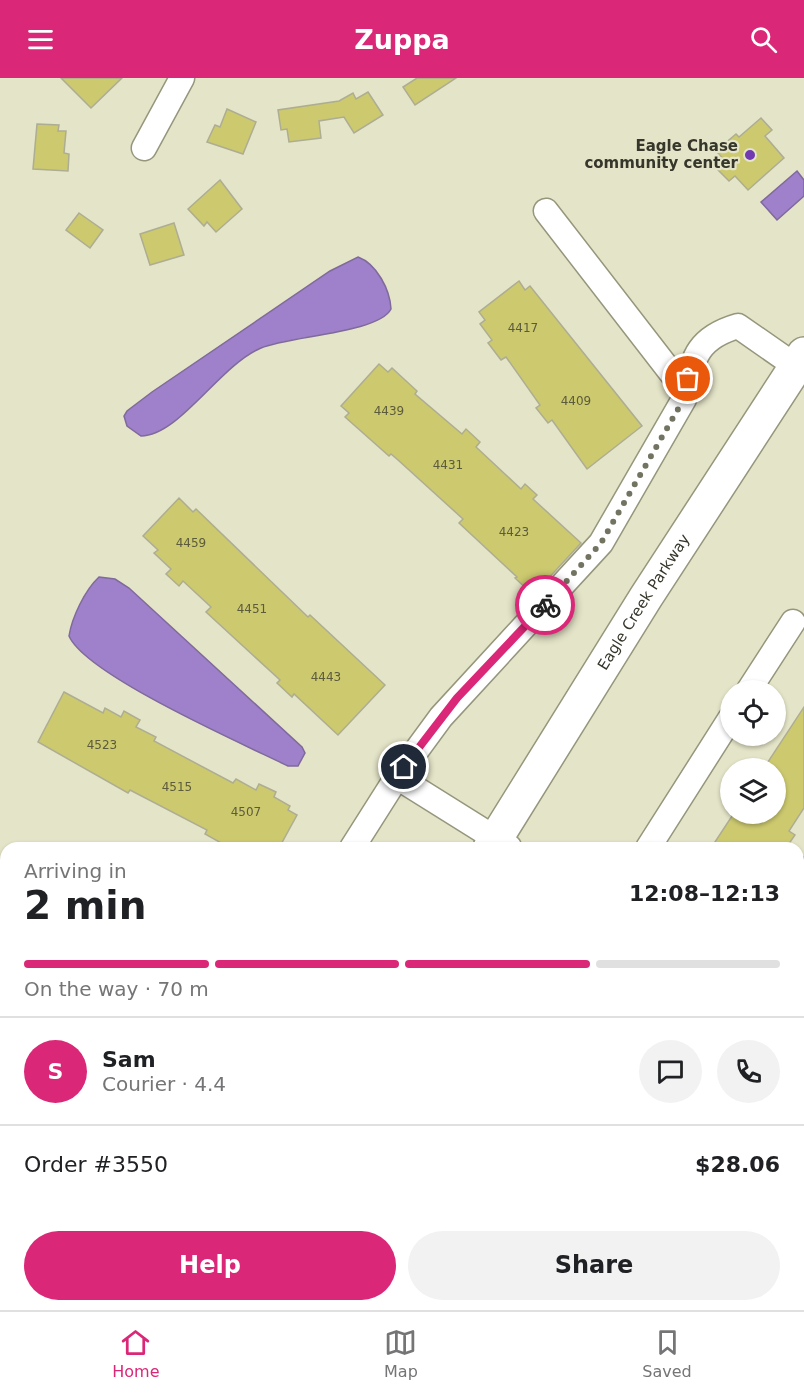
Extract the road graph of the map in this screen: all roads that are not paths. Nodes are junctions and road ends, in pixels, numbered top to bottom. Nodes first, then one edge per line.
1 (182, 78) edge
2 (144, 148) dead end
3 (546, 211) dead end
4 (801, 364) edge
5 (686, 392) junction
6 (793, 622) dead end
7 (755, 680) edge
8 (720, 735) edge
9 (397, 777) junction
10 (356, 842) edge
11 (494, 842) edge
12 (500, 842) edge
13 (652, 842) edge

1 - 2 street
3 - 5 street
4 - 5 street, Eagle Creek Parkway
4 - 12 main road, Eagle Creek Parkway
5 - 9 street, Eagle Creek Parkway
6 - 7 street
8 - 13 street
9 - 10 street, Eagle Creek Parkway
9 - 11 street, Eagle Creek Parkway

